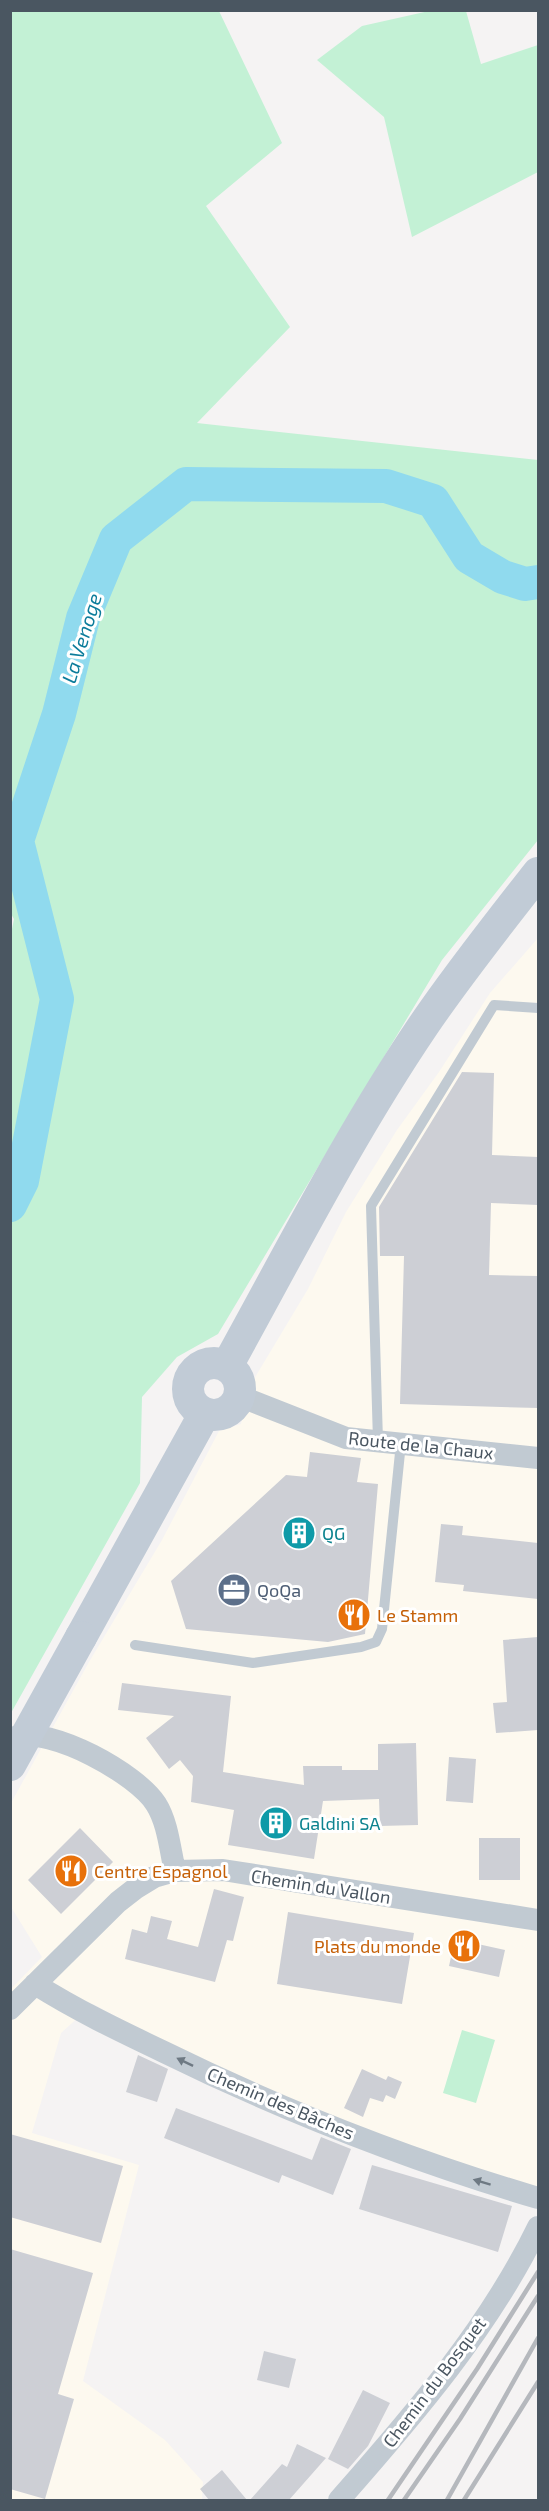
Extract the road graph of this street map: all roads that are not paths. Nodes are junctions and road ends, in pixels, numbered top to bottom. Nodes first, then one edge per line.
1 (538, 873) edge
2 (538, 1008) edge
3 (227, 1366) junction
4 (239, 1396) junction
5 (205, 1413) junction
6 (378, 1441) junction
7 (401, 1443) junction
8 (538, 1458) edge
9 (135, 1645) dead end
10 (10, 1738) edge
11 (10, 1765) edge
12 (175, 1871) junction
13 (538, 1920) edge
14 (35, 1984) junction
15 (10, 2008) edge
16 (538, 2198) edge
17 (538, 2227) edge
18 (339, 2500) edge

1 - 3 main road
2 - 6 lane
3 - 4 main road
3 - 5 main road
4 - 5 main road
4 - 6 street, Route de la Chaux
5 - 11 main road, bridge
6 - 7 street, Route de la Chaux
7 - 8 street, Route de la Chaux
7 - 9 lane
10 - 12 street
12 - 13 street, Chemin du Vallon
12 - 14 street, Chemin du Vallon
14 - 15 street, Chemin du Vallon
16 -> 14 street, Chemin des Bâches
17 - 18 street, Chemin du Bosquet

